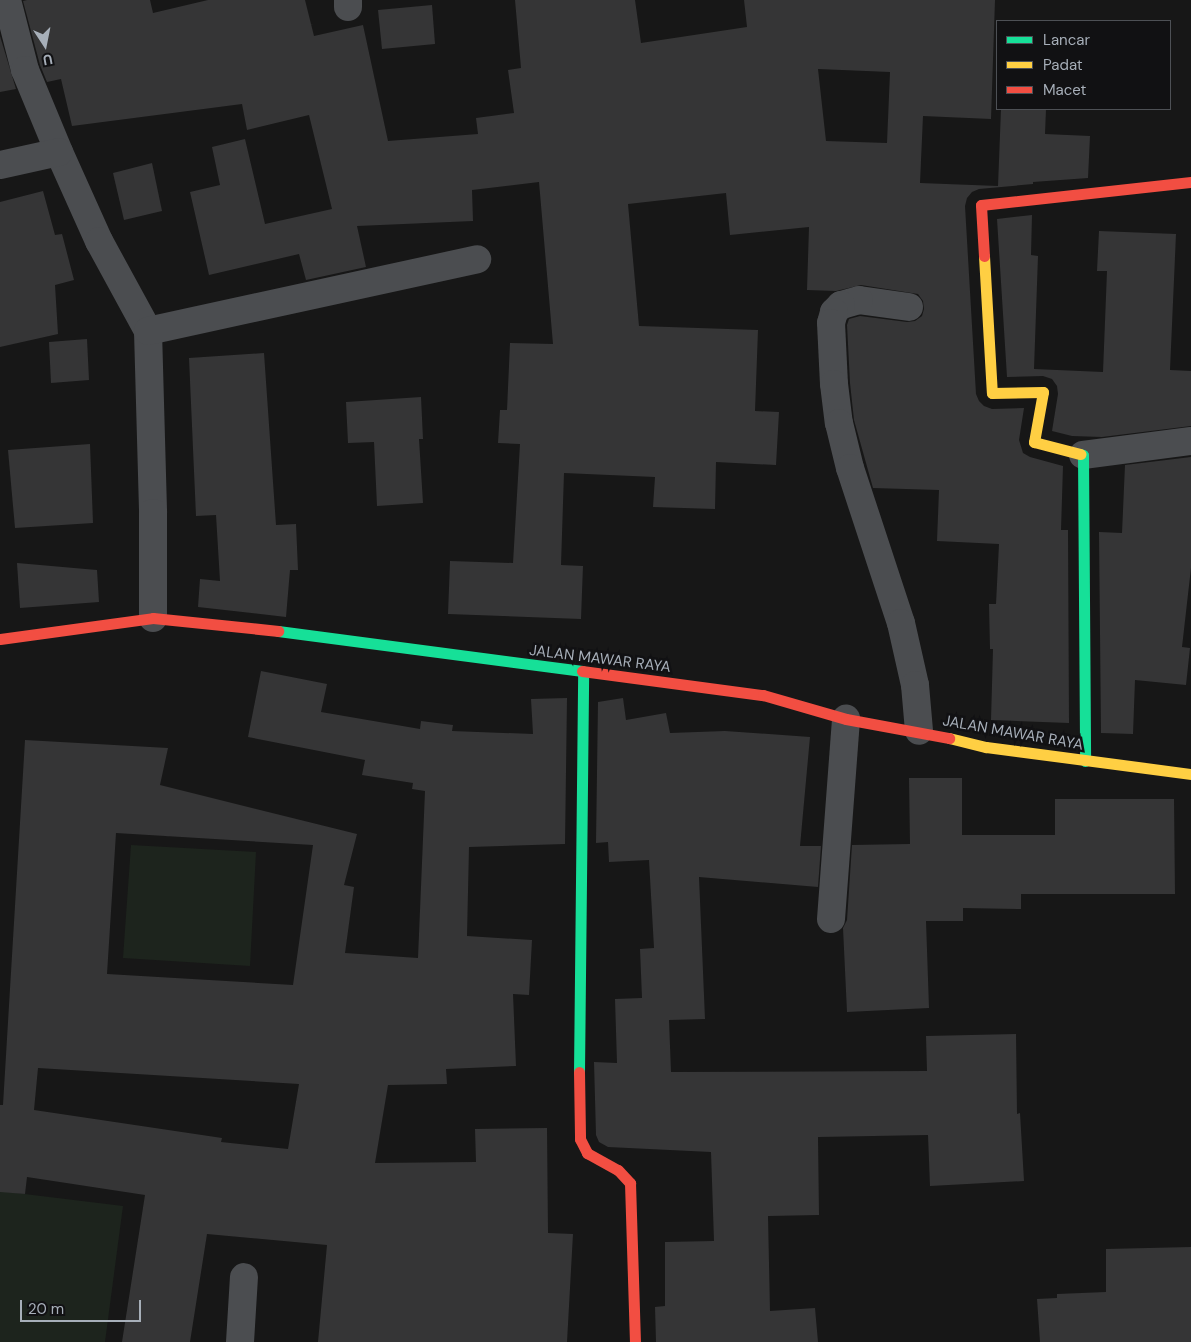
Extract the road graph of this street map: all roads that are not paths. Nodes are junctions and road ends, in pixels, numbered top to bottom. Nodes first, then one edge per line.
1 (7, 0) edge
2 (59, 152) junction
3 (0, 165) edge
4 (1191, 182) edge
5 (477, 259) dead end
6 (909, 307) dead end
7 (148, 332) junction
8 (1191, 441) edge
9 (1083, 455) junction
10 (153, 618) junction
11 (0, 639) edge
12 (583, 672) junction
13 (846, 719) junction
14 (919, 731) junction
15 (1085, 761) junction
16 (1191, 774) edge
17 (831, 920) dead end
18 (244, 1277) dead end
19 (240, 1342) edge
20 (634, 1342) edge

1 - 2 street
2 - 3 street
2 - 7 street
4 - 9 street
5 - 7 street
6 - 14 street
7 - 10 street
8 - 9 street
9 - 15 street
10 - 11 street, JALAN MAWAR RAYA
10 - 12 street, JALAN MAWAR RAYA
12 - 13 street, JALAN MAWAR RAYA
12 - 20 street
13 - 14 street, JALAN MAWAR RAYA
13 - 17 street
14 - 15 street, JALAN MAWAR RAYA
15 - 16 street, JALAN MAWAR RAYA
18 - 19 street

